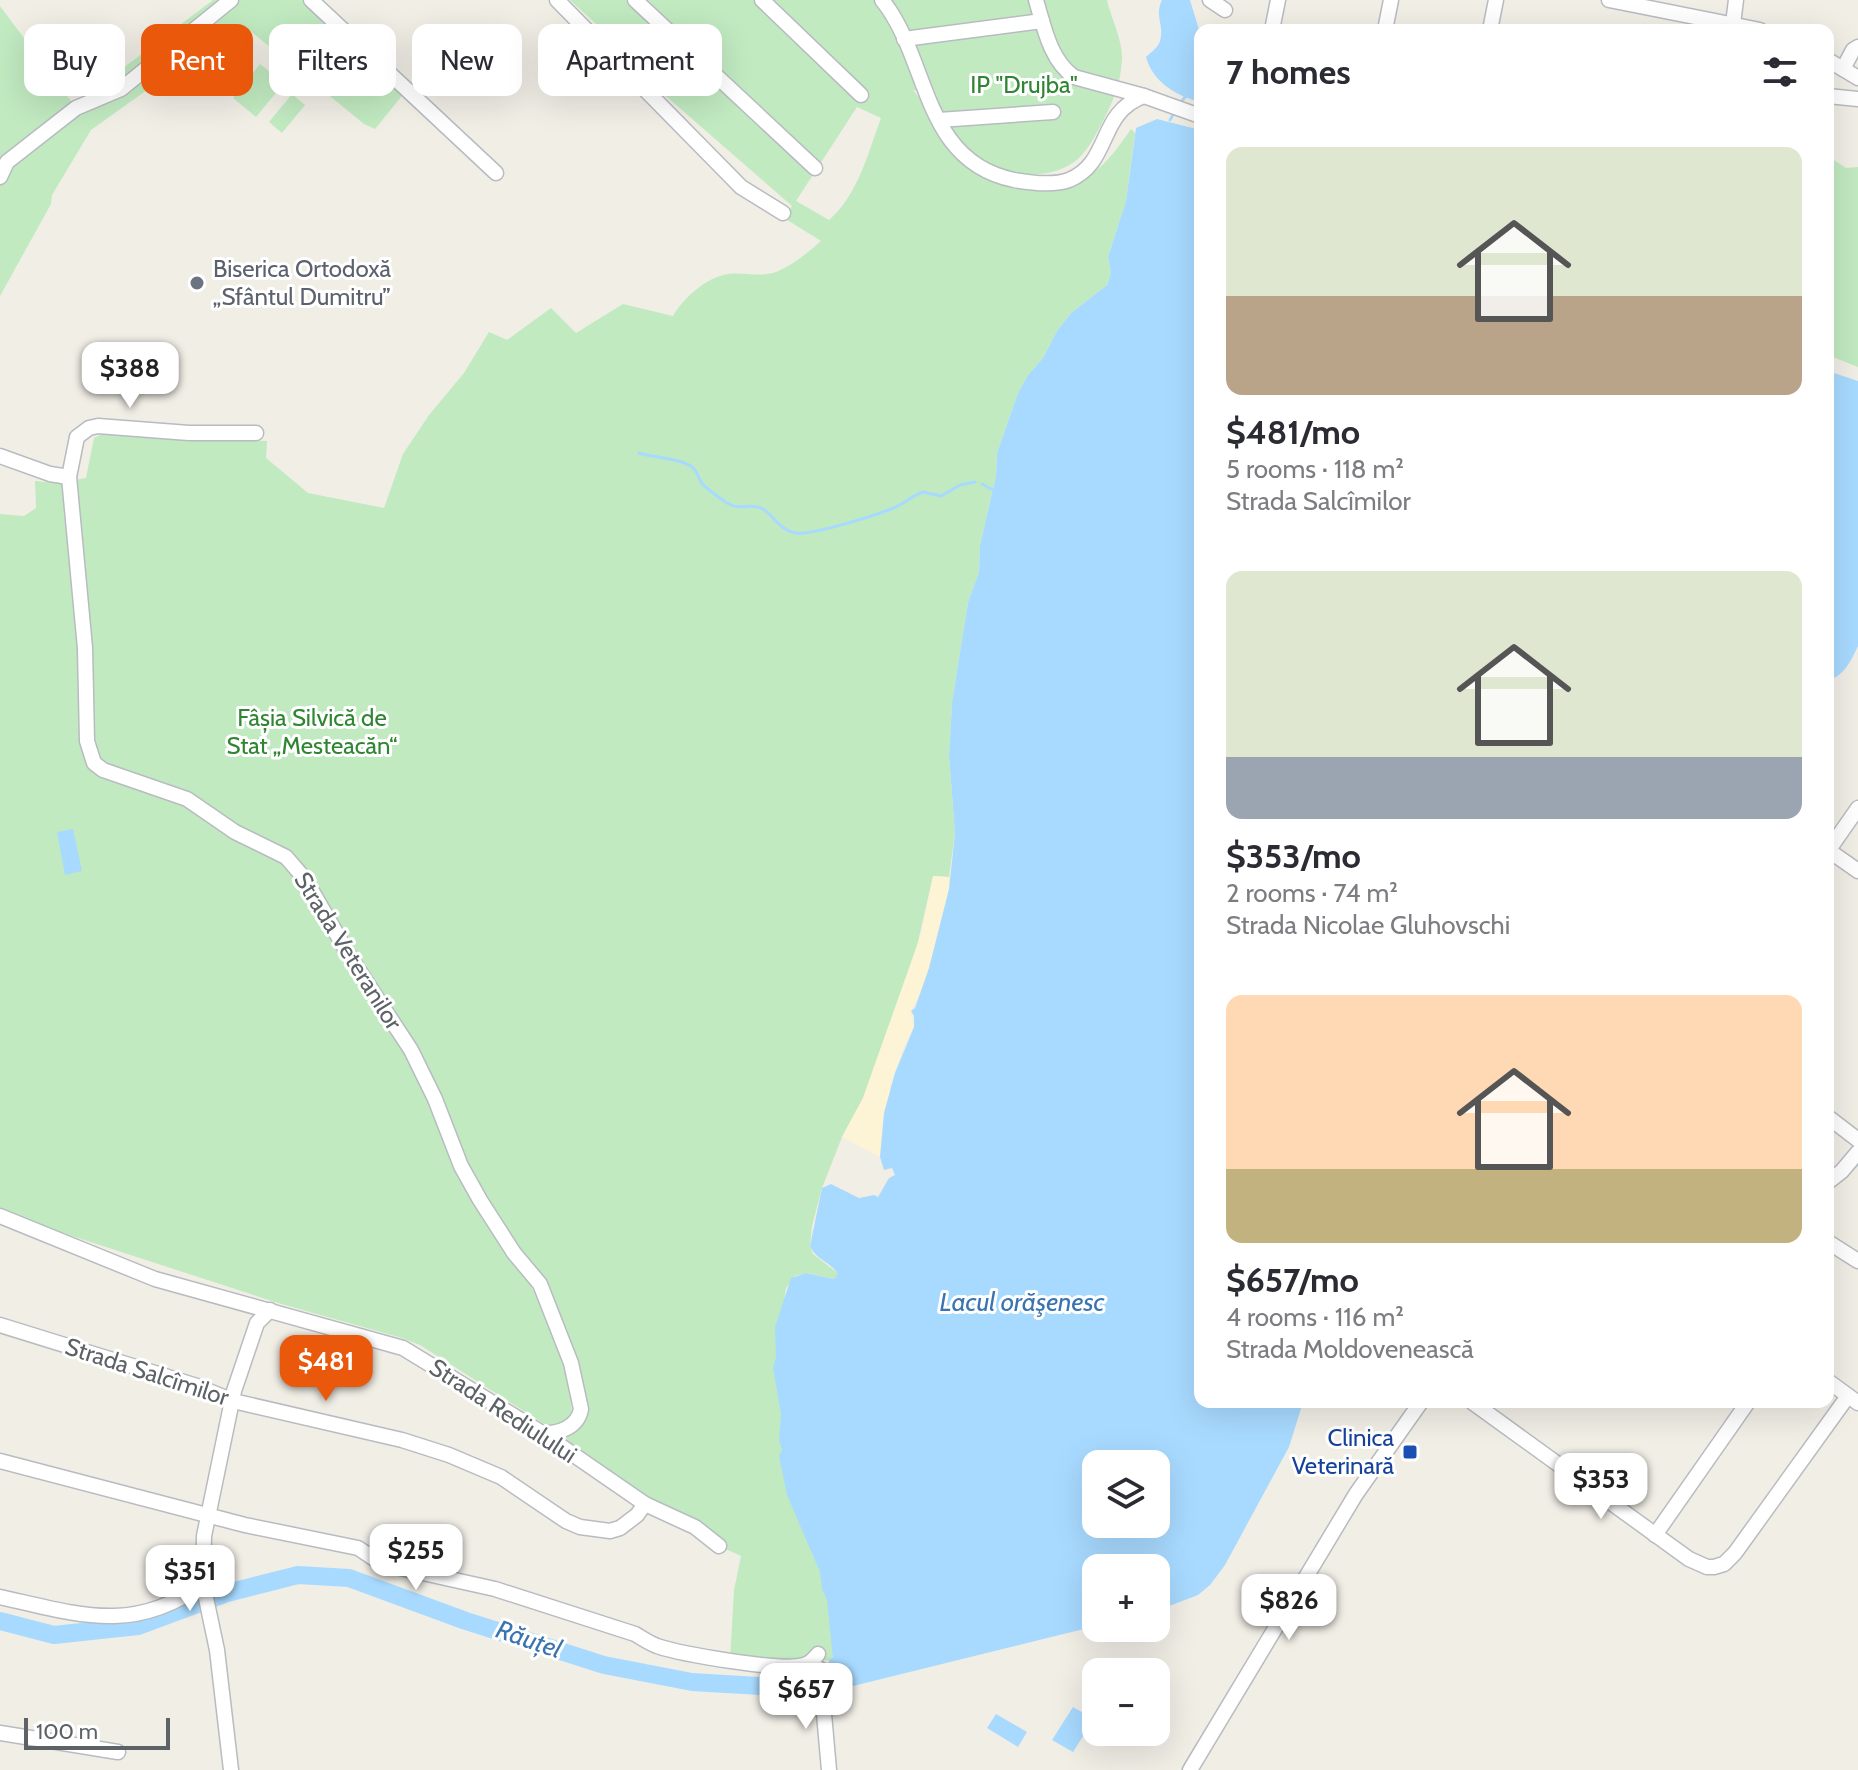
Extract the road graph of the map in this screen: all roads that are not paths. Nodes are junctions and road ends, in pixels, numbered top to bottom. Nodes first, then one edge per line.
1 (231, 0) edge
2 (311, 0) edge
3 (557, 0) edge
4 (635, 0) edge
5 (762, 0) edge
6 (882, 0) edge
7 (1036, 0) edge
8 (1210, 0) edge
9 (1278, 0) edge
10 (1391, 0) edge
11 (1496, 0) edge
12 (1609, 0) edge
13 (1736, 0) edge
14 (893, 8) edge
15 (1225, 10) dead end
16 (1042, 21) junction
17 (1273, 24) edge
18 (1386, 24) edge
19 (1491, 24) edge
20 (1733, 24) joint
21 (904, 39) junction
22 (1858, 47) edge
23 (1834, 64) edge
24 (1843, 69) junction
25 (1858, 78) edge
26 (861, 95) dead end
27 (1144, 96) junction
28 (1834, 97) edge
29 (1858, 99) edge
30 (1053, 112) dead end
31 (1194, 114) edge
32 (939, 120) junction
33 (815, 168) dead end
34 (496, 173) dead end
35 (0, 177) edge
36 (783, 213) dead end
37 (256, 433) dead end
38 (0, 456) edge
39 (69, 477) junction
40 (1858, 808) edge
41 (1834, 842) edge
42 (1834, 854) edge
43 (1858, 871) edge
44 (1834, 1122) edge
45 (1858, 1140) edge
46 (1858, 1152) edge
47 (1834, 1177) edge
48 (0, 1216) edge
49 (1834, 1246) edge
50 (1858, 1261) edge
51 (270, 1310) junction
52 (0, 1325) edge
53 (1834, 1385) edge
54 (1853, 1399) edge
55 (233, 1401) junction
56 (1417, 1408) edge
57 (1480, 1408) edge
58 (1744, 1408) edge
59 (542, 1433) junction
60 (0, 1461) edge
61 (645, 1504) junction
62 (209, 1516) junction
63 (1655, 1535) junction
64 (719, 1546) dead end
65 (204, 1586) junction
66 (0, 1597) edge
67 (0, 1733) edge
68 (118, 1752) dead end
69 (231, 1770) edge
70 (829, 1770) edge
71 (1190, 1770) edge

1 - 35 street
2 - 34 street
3 - 36 street
4 - 33 street
5 - 26 street
6 - 14 street
7 - 16 street
8 - 15 street
9 - 17 street
10 - 18 street
11 - 19 street
12 - 20 street
13 - 20 street
14 - 21 street
16 - 21 street
16 - 27 street
21 - 32 street
22 - 24 street
23 - 24 street
24 - 25 street
27 - 31 street
27 - 32 street
28 - 29 street
30 - 32 street
37 - 39 street, Strada Veteranilor
38 - 39 street
39 - 59 street, Strada Veteranilor
40 - 41 street
42 - 43 street
44 - 45 street
46 - 47 street
48 - 51 street, Strada Rediulului
49 - 50 street
51 - 55 street
51 - 59 street, Strada Rediulului
52 - 55 street, Strada Salcîmilor
53 - 54 street
54 - 63 street
55 - 61 street, Strada Salcîmilor
55 - 62 street
56 - 71 street
57 - 63 street
58 - 63 street
59 - 61 street, Strada Rediulului
60 - 62 street
61 - 64 street, Strada Rediulului
62 - 65 street
62 - 70 street
65 - 66 street
65 - 69 street
67 - 68 street

